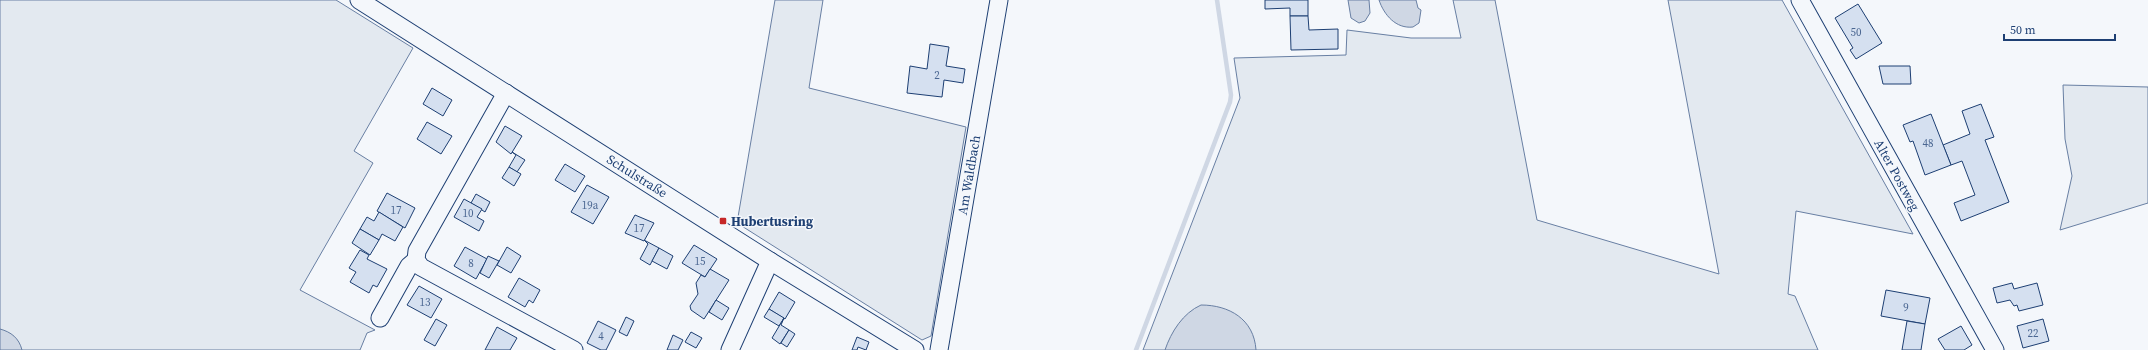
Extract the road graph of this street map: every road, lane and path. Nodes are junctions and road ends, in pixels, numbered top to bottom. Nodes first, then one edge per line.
1 (359, 0) edge
2 (999, 0) edge
3 (1800, 0) edge
4 (506, 93) junction
5 (416, 260) junction
6 (770, 261) junction
7 (380, 318) dead end
8 (574, 350) edge
9 (730, 350) edge
10 (915, 350) edge
11 (939, 350) edge
12 (1994, 350) edge

1 - 4 street, Schulstraße
2 - 11 street, Am Waldbach
3 - 12 street, Alter Postweg
4 - 5 street
4 - 6 street, Schulstraße
5 - 7 street
5 - 8 street
6 - 9 street
6 - 10 street, Schulstraße

